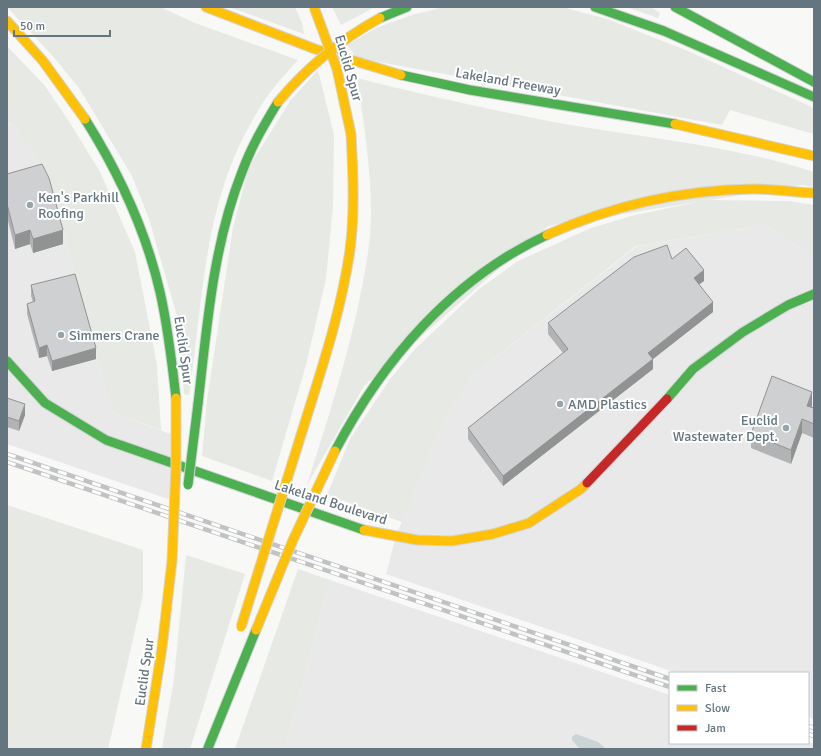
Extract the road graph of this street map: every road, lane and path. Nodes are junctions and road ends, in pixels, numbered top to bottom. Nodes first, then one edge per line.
1 (206, 7) edge
2 (314, 7) edge
3 (407, 7) edge
4 (595, 7) edge
5 (676, 7) edge
6 (7, 22) edge
7 (814, 82) edge
8 (814, 97) edge
9 (814, 156) edge
10 (814, 193) edge
11 (814, 294) edge
12 (7, 361) edge
13 (187, 496) dead end
14 (184, 510) dead end
15 (172, 561) junction
16 (240, 630) dead end
17 (230, 669) dead end
18 (146, 749) edge
19 (208, 749) edge

1 - 9 main road, Lakeland Freeway
2 - 16 main road, Euclid Spur, bridge
3 - 13 main road, bridge
4 - 8 main road
5 - 7 main road
6 - 15 main road, Euclid Spur, bridge
10 - 19 main road, bridge
11 - 12 main road, Lakeland Boulevard
14 - 15 main road, bridge
15 - 18 main road, Euclid Spur
17 - 19 main road

